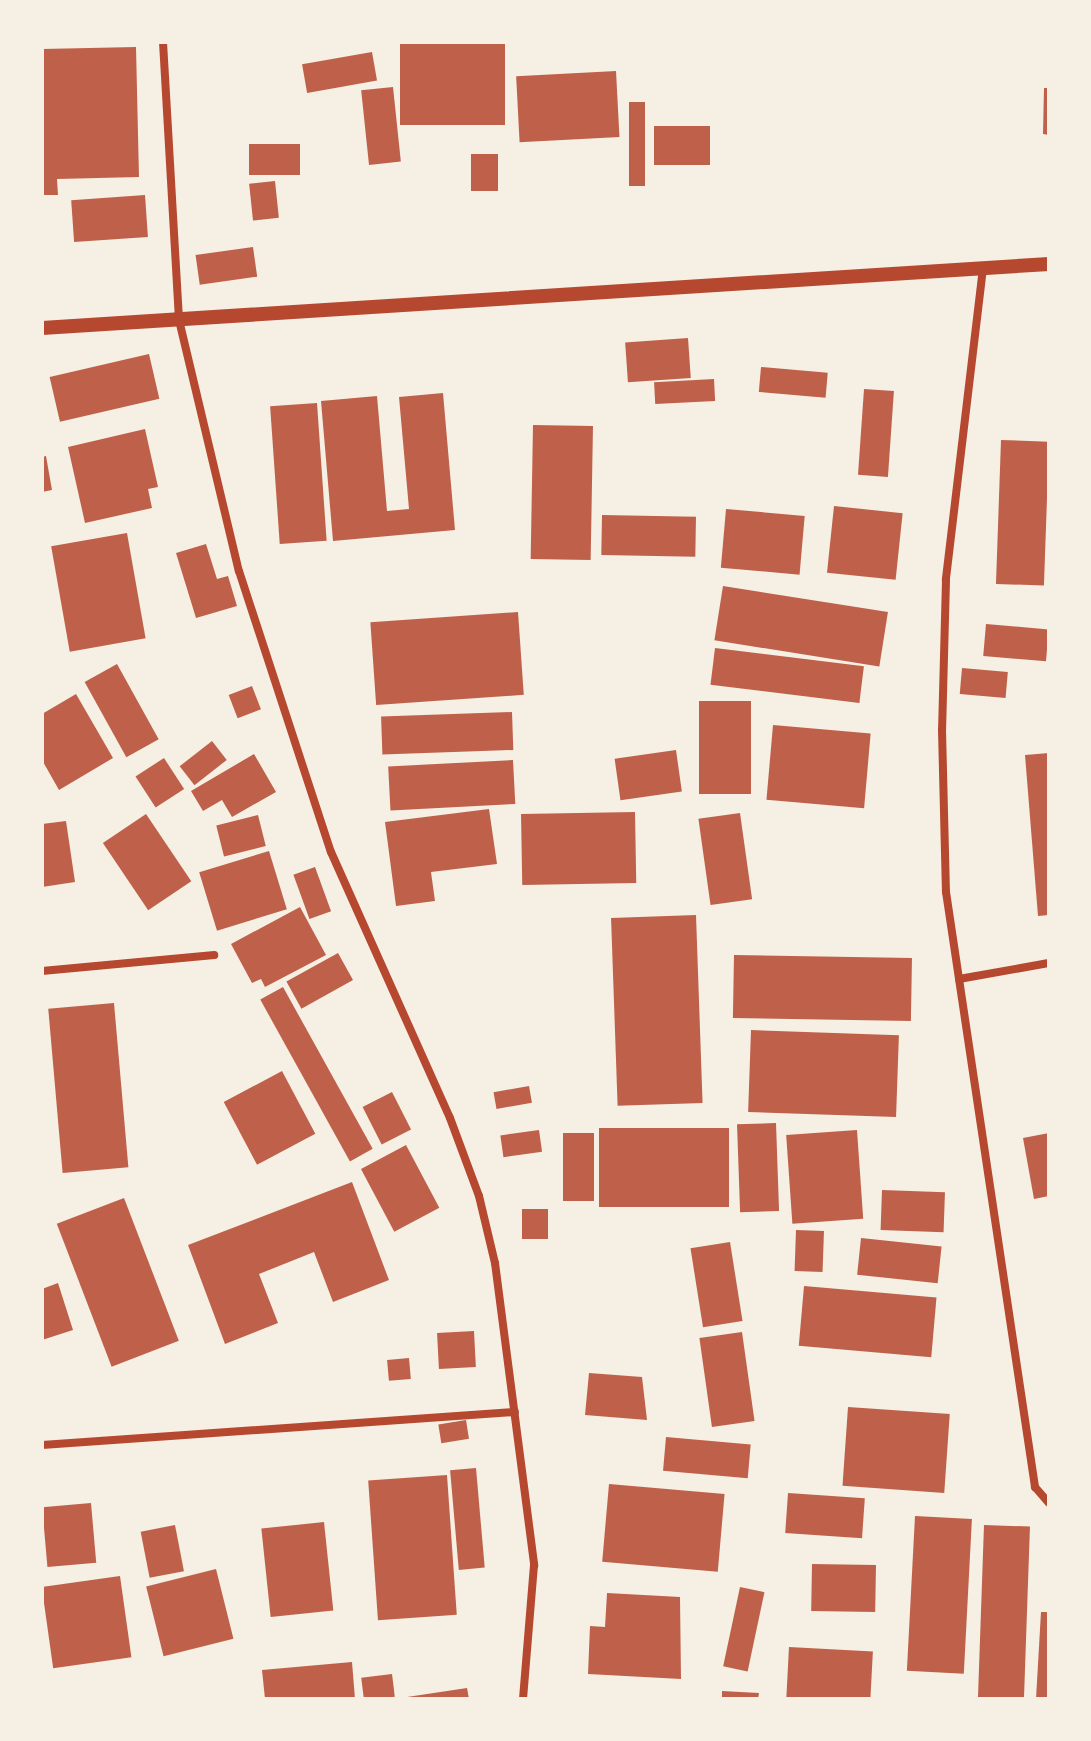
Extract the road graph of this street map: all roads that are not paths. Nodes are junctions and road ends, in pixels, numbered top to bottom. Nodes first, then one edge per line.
1 (163, 42) edge
2 (1049, 264) edge
3 (983, 268) junction
4 (179, 320) junction
5 (42, 328) edge
6 (214, 955) dead end
7 (1049, 963) edge
8 (42, 971) edge
9 (959, 979) junction
10 (515, 1412) junction
11 (42, 1445) edge
12 (1049, 1503) edge
13 (523, 1699) edge

1 - 4 street
2 - 3 street
3 - 4 street
3 - 9 street
4 - 5 street
4 - 10 street
6 - 8 street
7 - 9 street
9 - 12 street
10 - 11 street
10 - 13 street

